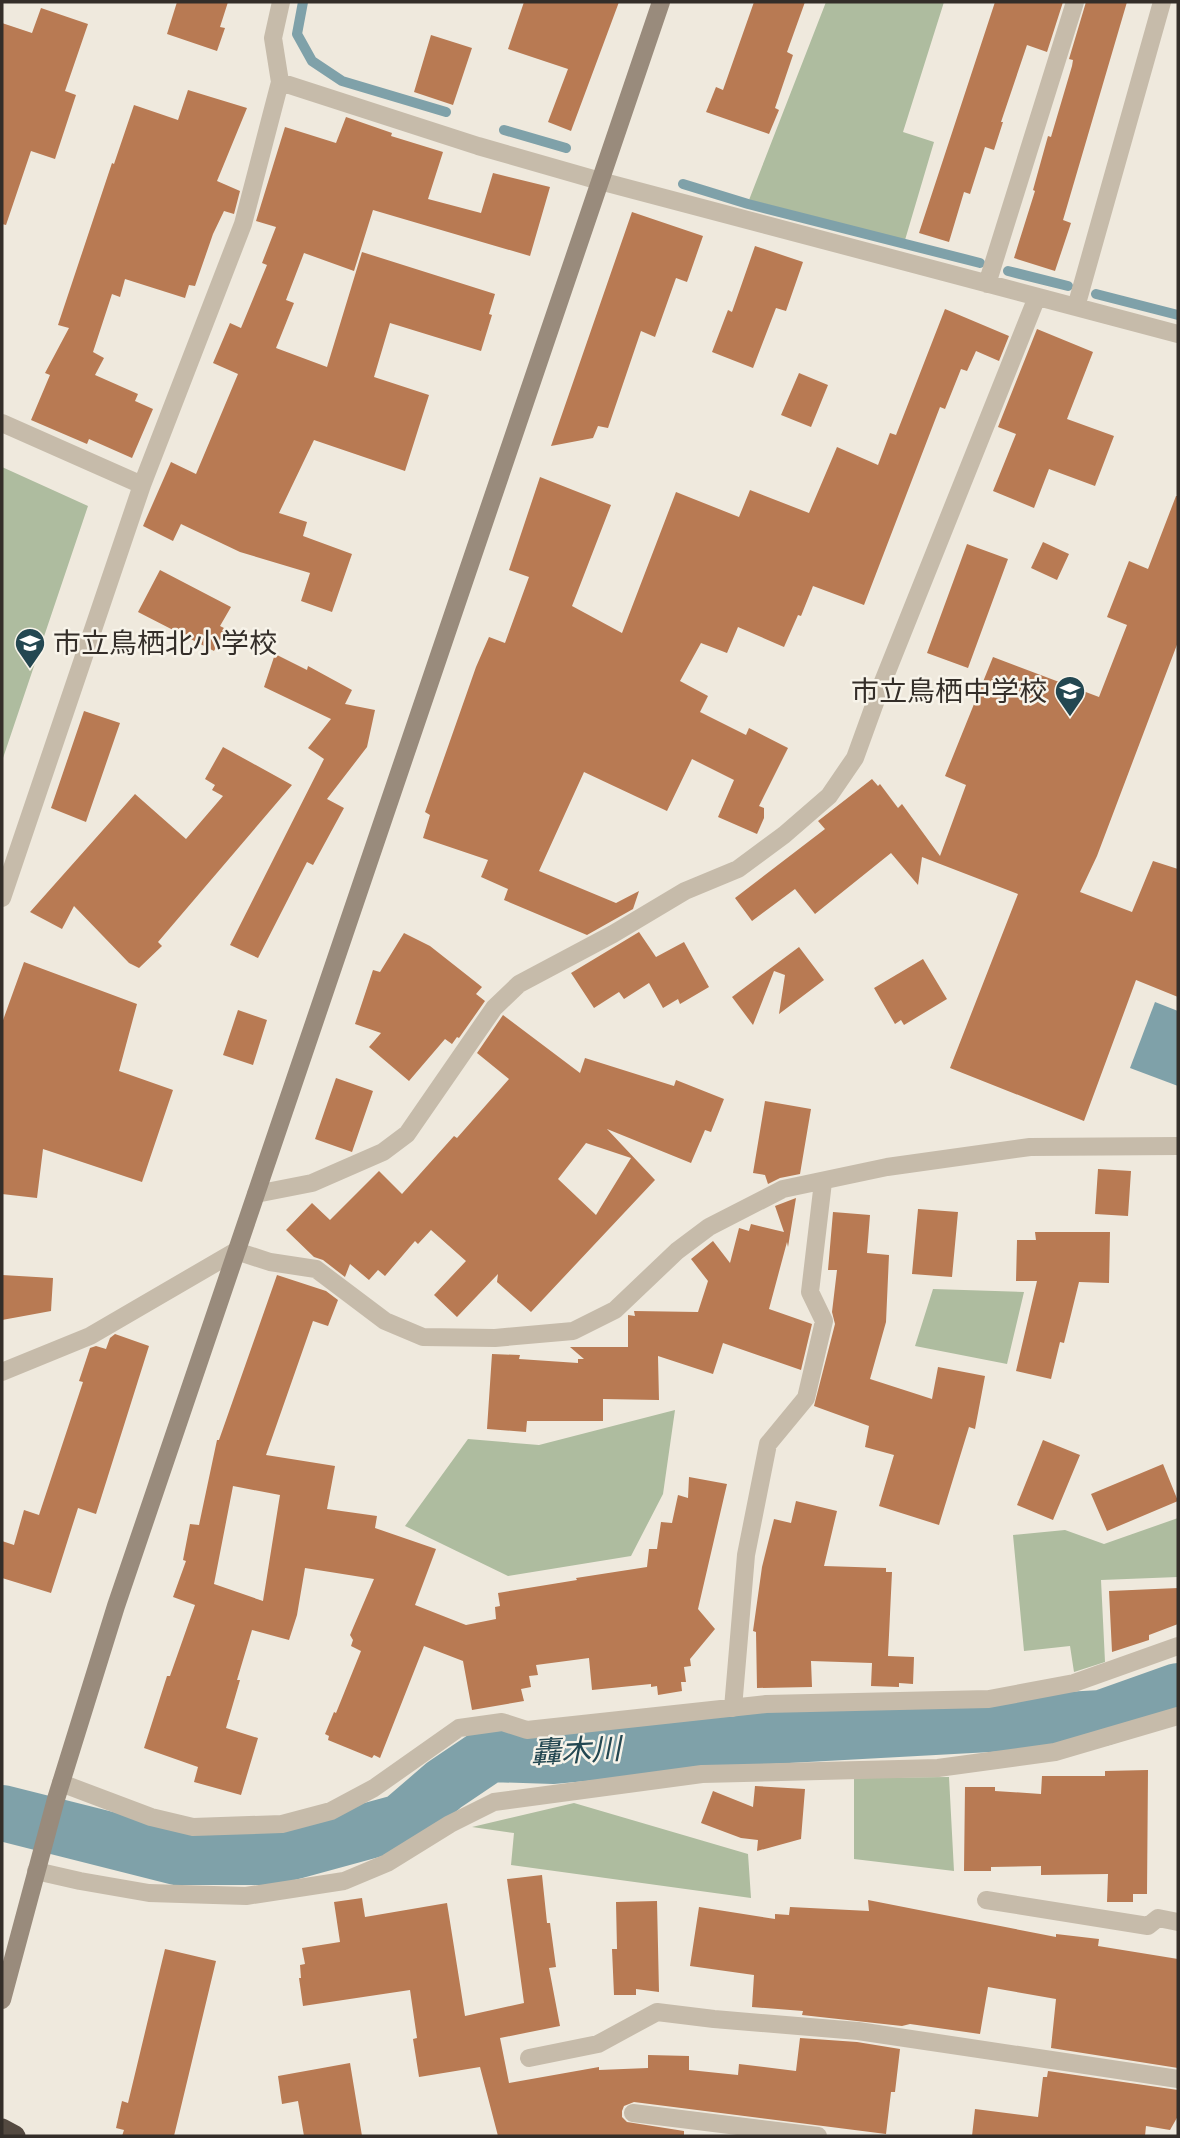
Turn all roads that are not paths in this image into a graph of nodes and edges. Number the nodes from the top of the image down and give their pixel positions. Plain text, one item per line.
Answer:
1 (281, 2) edge
2 (661, 2) edge
3 (1075, 2) edge
4 (1162, 2) edge
5 (280, 82) junction
6 (600, 181) junction
7 (987, 284) junction
8 (1037, 297) junction
9 (1076, 307) junction
10 (1178, 334) edge
11 (2, 423) edge
12 (142, 485) junction
13 (2, 898) edge
14 (1178, 1146) edge
15 (823, 1182) junction
16 (256, 1194) junction
17 (236, 1251) junction
18 (2, 1372) edge
19 (1178, 1646) edge
20 (733, 1708) junction
21 (1178, 1716) edge
22 (58, 1791) junction
23 (37, 1866) junction
24 (986, 1900) dead end
25 (1178, 1923) edge
26 (2, 2000) edge
27 (529, 2058) dead end
28 (1178, 2079) edge
29 (633, 2113) dead end
30 (2, 2129) edge
31 (15, 2136) edge
32 (818, 2136) edge

1 - 5 street
2 - 6 street
3 - 7 street
4 - 9 street
5 - 6 street
5 - 12 street
6 - 7 street
6 - 16 street
7 - 8 street
8 - 9 street
8 - 16 street
9 - 10 street
11 - 12 street
12 - 13 street
14 - 15 street
15 - 17 street
15 - 20 street
16 - 17 street
17 - 18 street
17 - 22 street
19 - 20 street
20 - 22 street
21 - 23 street
22 - 23 street
23 - 26 street
24 - 25 street
27 - 28 street
29 - 32 street
30 - 31 highway

